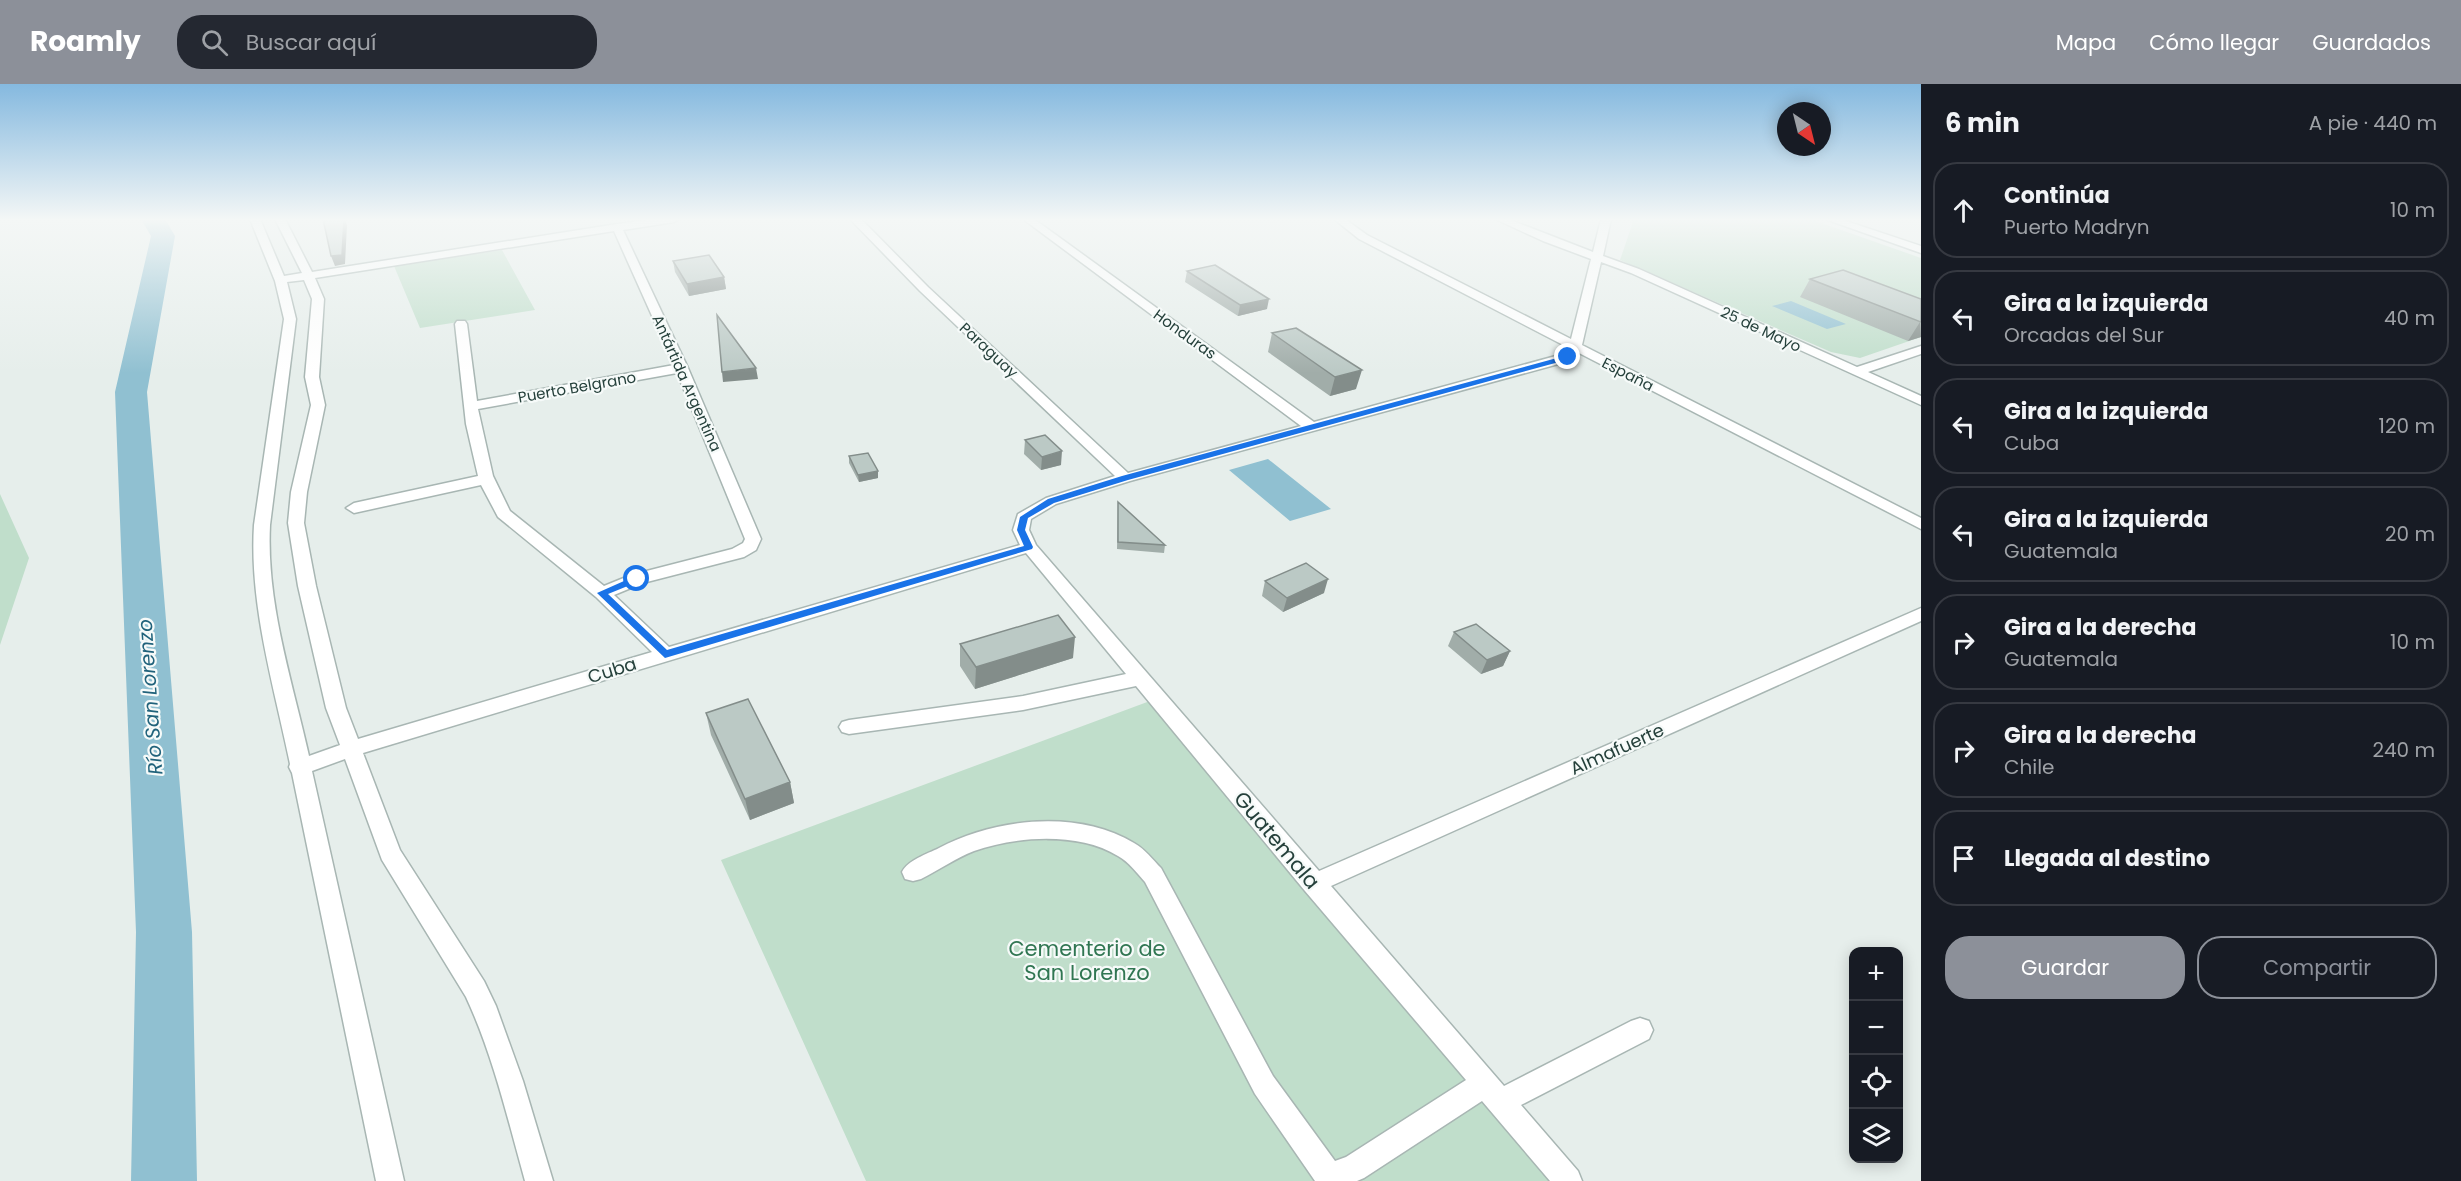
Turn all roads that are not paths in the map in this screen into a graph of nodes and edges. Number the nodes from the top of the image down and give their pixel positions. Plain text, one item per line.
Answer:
1 (276, 270) edge
2 (306, 270) edge
3 (333, 270) edge
4 (638, 270) edge
5 (905, 270) edge
6 (1098, 270) edge
7 (1423, 270) edge
8 (1591, 270) edge
9 (1633, 270) edge
10 (308, 274) junction
11 (280, 280) junction
12 (462, 324) dead end
13 (1921, 350) edge
14 (1571, 352) junction
15 (682, 368) junction
16 (1856, 372) junction
17 (1921, 402) edge
18 (471, 406) junction
19 (1312, 427) junction
20 (1125, 478) junction
21 (486, 479) junction
22 (354, 508) dead end
23 (1921, 524) edge
24 (1029, 547) junction
25 (602, 593) junction
26 (1921, 614) edge
27 (665, 654) junction
28 (1140, 678) junction
29 (849, 727) dead end
30 (352, 748) junction
31 (299, 766) junction
32 (913, 872) dead end
33 (1313, 884) junction
34 (1640, 1030) dead end
35 (1492, 1093) junction
36 (1330, 1179) edge
37 (390, 1181) edge
38 (539, 1181) edge
39 (1568, 1181) edge

1 - 11 street
2 - 10 street
3 - 10 street
4 - 15 street, Antártida Argentina
5 - 20 street, Paraguay
6 - 19 street, Honduras
7 - 14 street, España
8 - 14 street
9 - 16 street, 25 de Mayo
10 - 11 street
10 - 30 street
11 - 31 street
12 - 18 street
13 - 16 street
14 - 19 street, Guatemala
14 - 23 street, España
15 - 18 street, Puerto Belgrano
15 - 25 street, Antártida Argentina
16 - 17 street, 25 de Mayo
18 - 21 street
19 - 20 street, Guatemala
20 - 24 street, Guatemala
21 - 22 street
21 - 25 street
24 - 27 street, Cuba
24 - 28 street, Guatemala
25 - 27 street
26 - 33 street, Almafuerte
27 - 30 street, Cuba
28 - 29 street
28 - 33 street, Guatemala
30 - 31 street, Cuba
30 - 38 street
31 - 37 street
32 - 36 street
33 - 35 street, Guatemala
34 - 35 street
35 - 36 street
35 - 39 street, Guatemala

